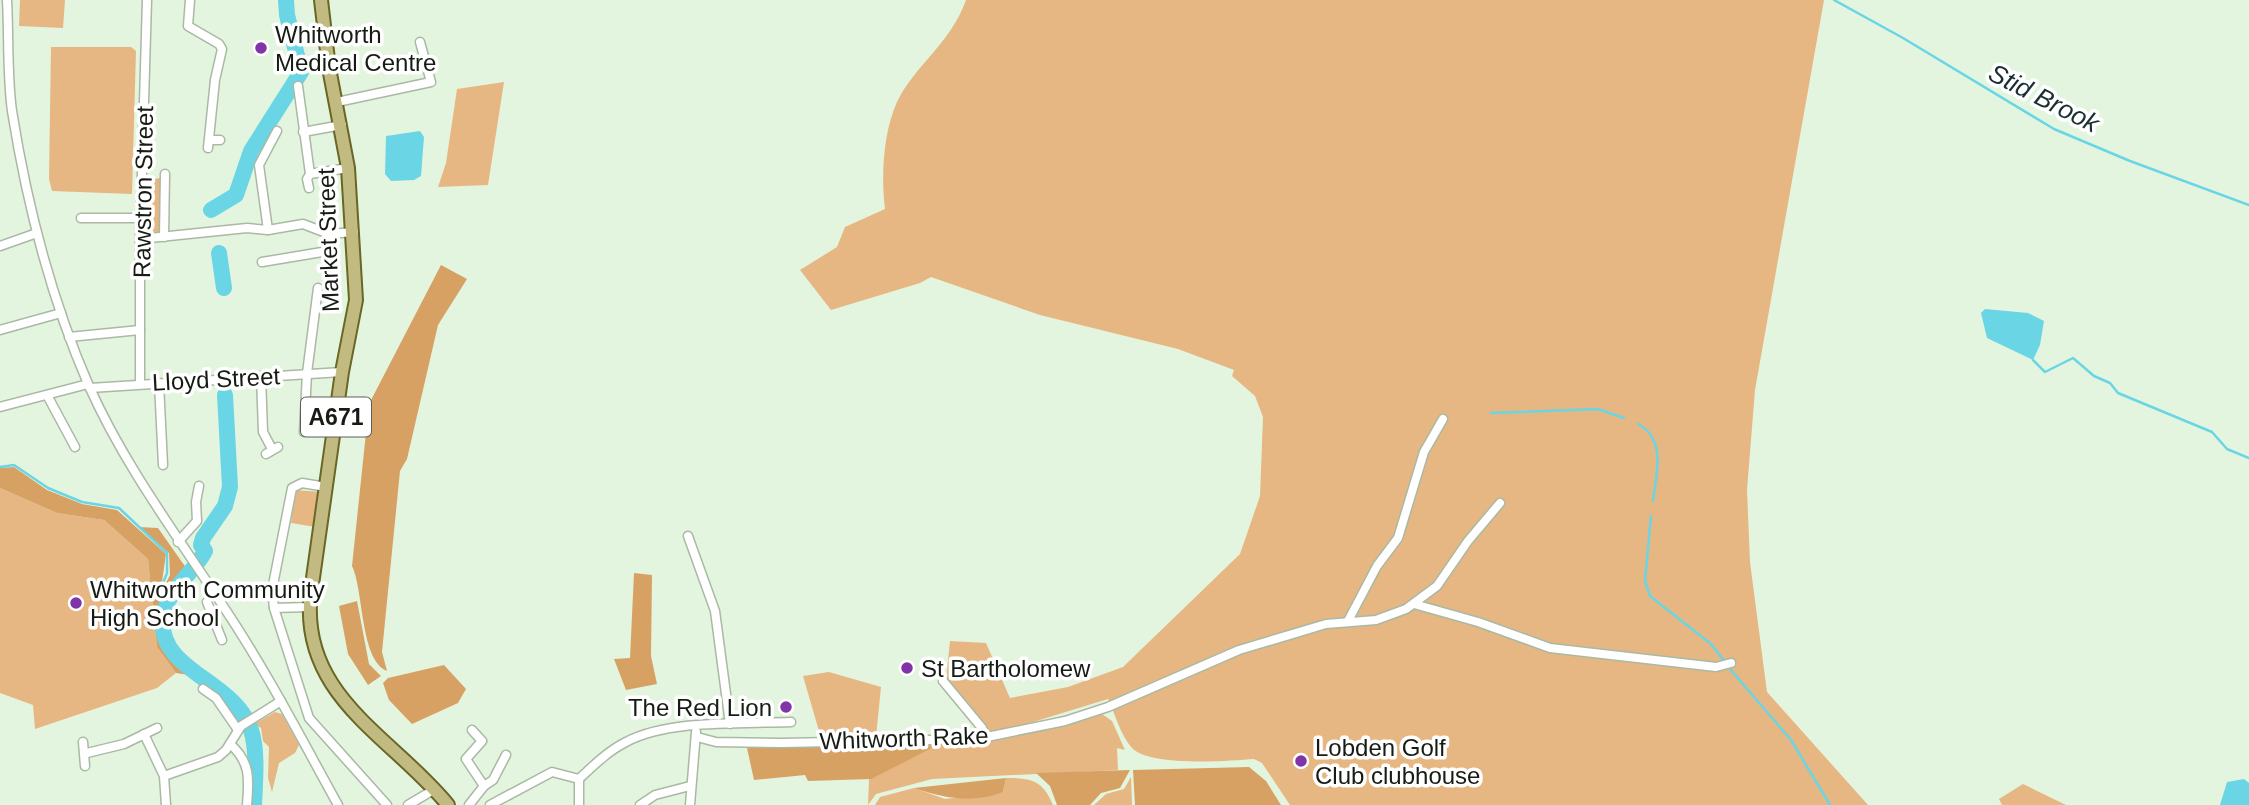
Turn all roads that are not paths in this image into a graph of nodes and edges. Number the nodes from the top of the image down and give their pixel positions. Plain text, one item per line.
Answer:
1 (7, 0) edge
2 (147, 0) edge
3 (190, 0) edge
4 (321, 0) edge
5 (420, 42) dead end
6 (298, 86) dead end
7 (337, 102) junction
8 (342, 125) junction
9 (277, 131) dead end
10 (303, 132) junction
11 (220, 140) dead end
12 (348, 168) junction
13 (165, 174) dead end
14 (310, 174) junction
15 (309, 188) dead end
16 (81, 218) dead end
17 (142, 218) junction
18 (268, 230) junction
19 (354, 232) junction
20 (37, 233) junction
21 (334, 235) junction
22 (164, 237) junction
23 (140, 239) junction
24 (0, 246) edge
25 (262, 262) dead end
26 (318, 288) dead end
27 (61, 313) junction
28 (0, 330) edge
29 (140, 330) junction
30 (68, 337) junction
31 (307, 373) junction
32 (342, 373) junction
33 (261, 376) junction
34 (140, 383) junction
35 (159, 383) junction
36 (89, 386) junction
37 (47, 395) junction
38 (0, 407) edge
39 (1443, 419) dead end
40 (304, 432) dead end
41 (75, 447) dead end
42 (272, 450) dead end
43 (163, 465) dead end
44 (199, 486) dead end
45 (326, 487) junction
46 (1500, 503) dead end
47 (688, 536) dead end
48 (178, 542) junction
49 (207, 602) dead end
50 (1413, 604) junction
51 (309, 607) junction
52 (274, 608) junction
53 (230, 615) junction
54 (1348, 621) junction
55 (215, 622) junction
56 (222, 640) dead end
57 (1731, 663) dead end
58 (943, 681) dead end
59 (203, 689) dead end
60 (281, 701) junction
61 (791, 722) dead end
62 (730, 724) junction
63 (694, 725) junction
64 (156, 728) dead end
65 (239, 728) junction
66 (472, 730) dead end
67 (144, 734) junction
68 (697, 737) junction
69 (986, 738) junction
70 (83, 742) dead end
71 (230, 744) junction
72 (87, 753) junction
73 (506, 755) dead end
74 (85, 766) dead end
75 (164, 776) junction
76 (579, 779) junction
77 (484, 786) junction
78 (690, 786) junction
79 (435, 789) junction
80 (166, 805) edge
81 (247, 805) edge
82 (338, 805) edge
83 (387, 805) edge
84 (408, 805) edge
85 (447, 805) edge
86 (470, 805) edge
87 (490, 805) edge
88 (579, 805) edge
89 (640, 805) edge
90 (690, 805) edge

1 - 20 street
2 - 17 street, Rawstron Street
3 - 11 street
4 - 7 main road, Market Street / A671
5 - 7 street
6 - 10 street
7 - 8 main road, Market Street / A671
8 - 10 street
8 - 12 main road, Market Street / A671
9 - 18 street
10 - 14 street
12 - 14 street
12 - 19 main road, Market Street / A671
13 - 22 street
14 - 15 street
16 - 17 street
17 - 23 street, Rawstron Street
18 - 21 street
18 - 22 street
19 - 21 street
19 - 32 main road, Market Street / A671
20 - 24 street
20 - 27 street
21 - 25 street
22 - 23 street
23 - 29 street, Rawstron Street
26 - 31 street
27 - 28 street
27 - 30 street
29 - 30 street
29 - 34 street, Rawstron Street
30 - 36 street
31 - 32 street, Lloyd Street
31 - 33 street, Lloyd Street
31 - 40 street
32 - 45 main road, Market Street / A671
33 - 35 street, Lloyd Street
33 - 42 street
34 - 35 street, Lloyd Street
34 - 36 street, Lloyd Street
35 - 43 street
36 - 37 street, Lloyd Street
36 - 48 street
37 - 38 street, Lloyd Street
37 - 41 street
39 - 54 street
44 - 48 street
45 - 51 main road, Market Street / A671
45 - 52 street
46 - 50 street, Whitworth Rake
47 - 62 street
48 - 53 street
49 - 55 street
50 - 54 street, Whitworth Rake
50 - 57 street
51 - 52 street
51 - 79 main road, Market Street / A671
52 - 83 street
53 - 55 street
53 - 60 street
54 - 69 street, Whitworth Rake
55 - 56 street
58 - 69 street
59 - 65 street
60 - 65 street
60 - 82 street
61 - 62 street
62 - 63 street
63 - 68 street
63 - 76 street
64 - 67 street
65 - 71 street
66 - 77 street
67 - 72 street
67 - 75 street
68 - 69 street, Whitworth Rake
68 - 78 street
70 - 72 street
71 - 75 street
71 - 81 street
72 - 74 street
73 - 77 street
75 - 80 street
76 - 87 street
76 - 88 street
77 - 86 street
78 - 89 street
78 - 90 street
79 - 84 street
79 - 85 main road, Market Street / A671

